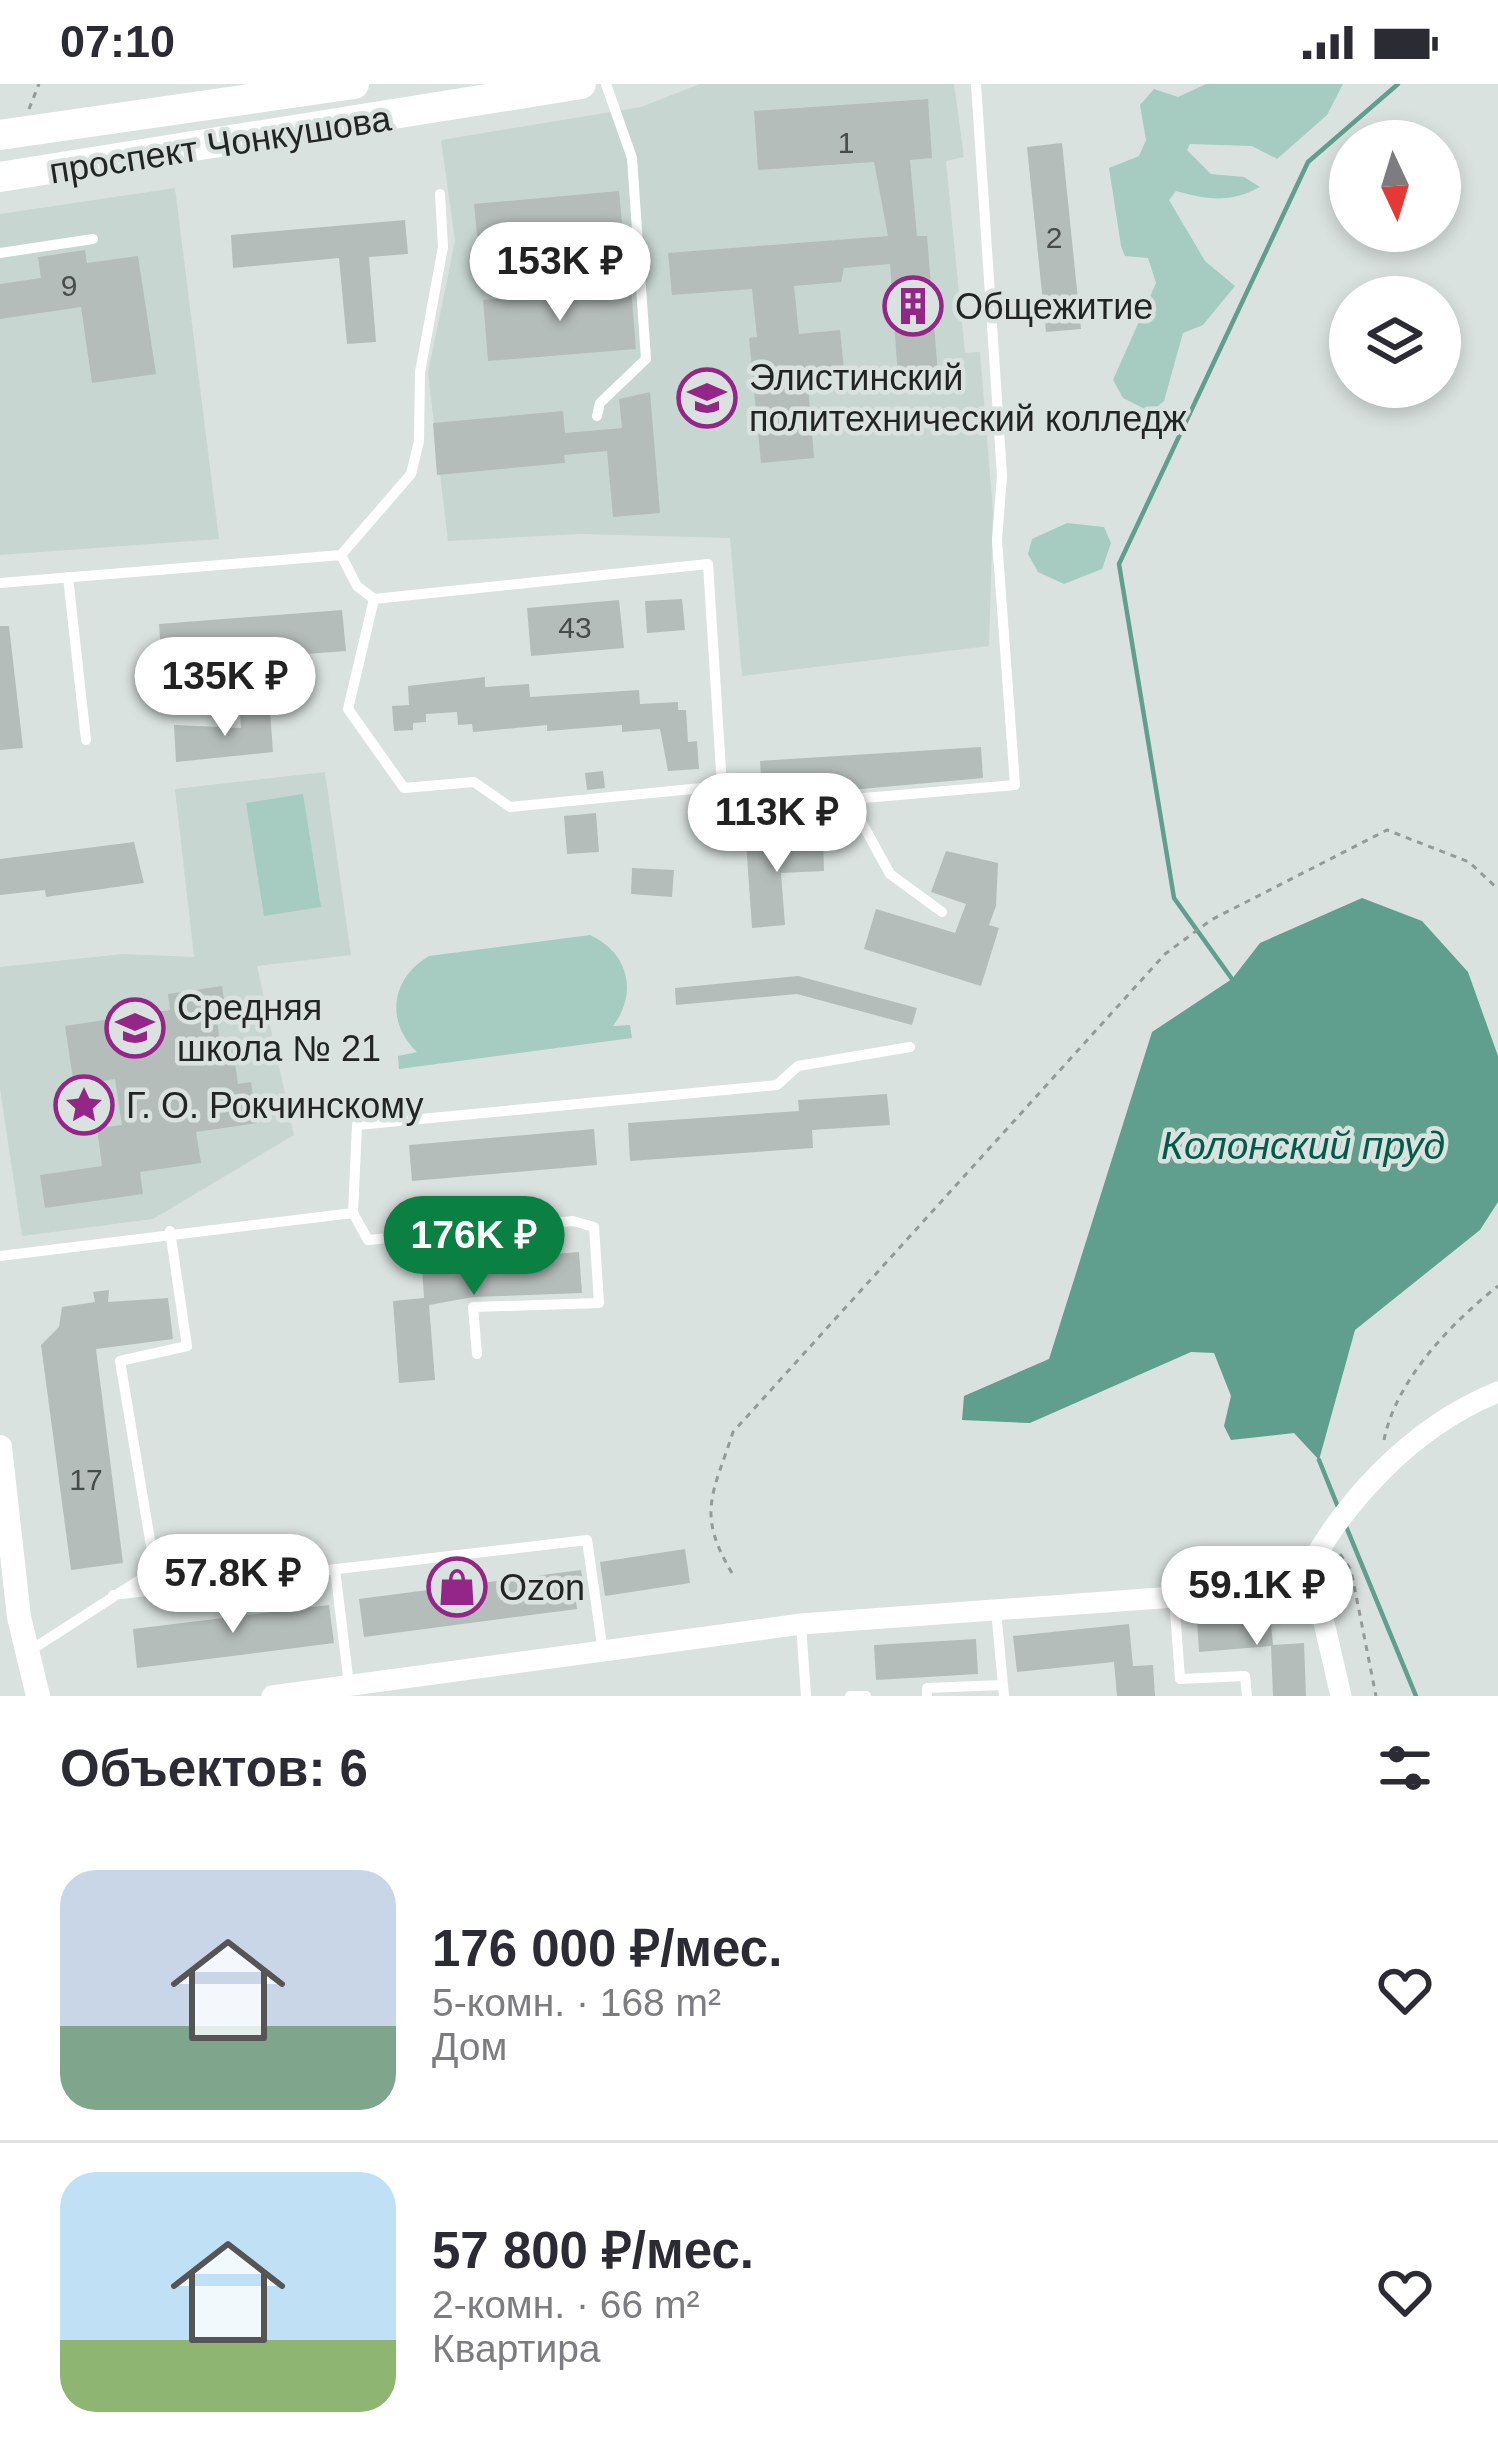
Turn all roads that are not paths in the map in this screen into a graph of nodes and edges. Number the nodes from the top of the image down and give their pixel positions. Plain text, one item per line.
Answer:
1 (354, 84) edge
2 (581, 84) edge
3 (606, 84) edge
4 (976, 84) edge
5 (244, 92) edge
6 (75, 124) junction
7 (0, 135) edge
8 (82, 165) junction
9 (0, 177) edge
10 (440, 194) dead end
11 (93, 239) dead end
12 (0, 253) edge
13 (597, 416) dead end
14 (341, 555) junction
15 (68, 577) junction
16 (0, 583) edge
17 (374, 599) junction
18 (86, 740) dead end
19 (851, 803) junction
20 (758, 807) dead end
21 (942, 912) dead end
22 (910, 1047) dead end
23 (353, 1213) junction
24 (170, 1231) junction
25 (0, 1256) edge
26 (477, 1354) dead end
27 (1498, 1392) edge
28 (2, 1458) edge
29 (335, 1569) junction
30 (1298, 1588) junction
31 (113, 1594) junction
32 (1174, 1597) junction
33 (996, 1606) junction
34 (19, 1617) junction
35 (801, 1624) junction
36 (0, 1637) edge
37 (603, 1652) junction
38 (25, 1654) junction
39 (349, 1687) junction
40 (1004, 1690) edge
41 (38, 1696) edge
42 (272, 1696) edge
43 (806, 1696) edge
44 (850, 1696) edge
45 (866, 1696) edge
46 (927, 1696) edge
47 (1247, 1696) edge
48 (1341, 1696) edge

1 - 5 main road, проспект Чонкушова
2 - 8 main road, проспект Чонкушова
3 - 13 lane
4 - 19 lane
5 - 6 main road, проспект Чонкушова
6 - 7 main road, проспект Чонкушова
6 - 8 main road
8 - 9 main road, проспект Чонкушова
10 - 14 lane
11 - 12 lane
14 - 15 lane
14 - 17 lane
15 - 16 lane
15 - 18 lane
17 - 17 lane
19 - 20 lane
19 - 21 lane
22 - 23 lane
23 - 24 lane
23 - 26 lane
24 - 25 lane
24 - 31 lane
27 - 30 street
28 - 34 street
29 - 31 lane
29 - 37 lane
29 - 39 lane
30 - 32 street
30 - 48 street
31 - 38 lane
32 - 33 street
32 - 47 lane
33 - 35 street
33 - 40 lane
34 - 36 street
34 - 38 street
35 - 37 street
35 - 43 lane
37 - 39 street
38 - 41 street
39 - 42 street
40 - 46 lane
44 - 45 lane

